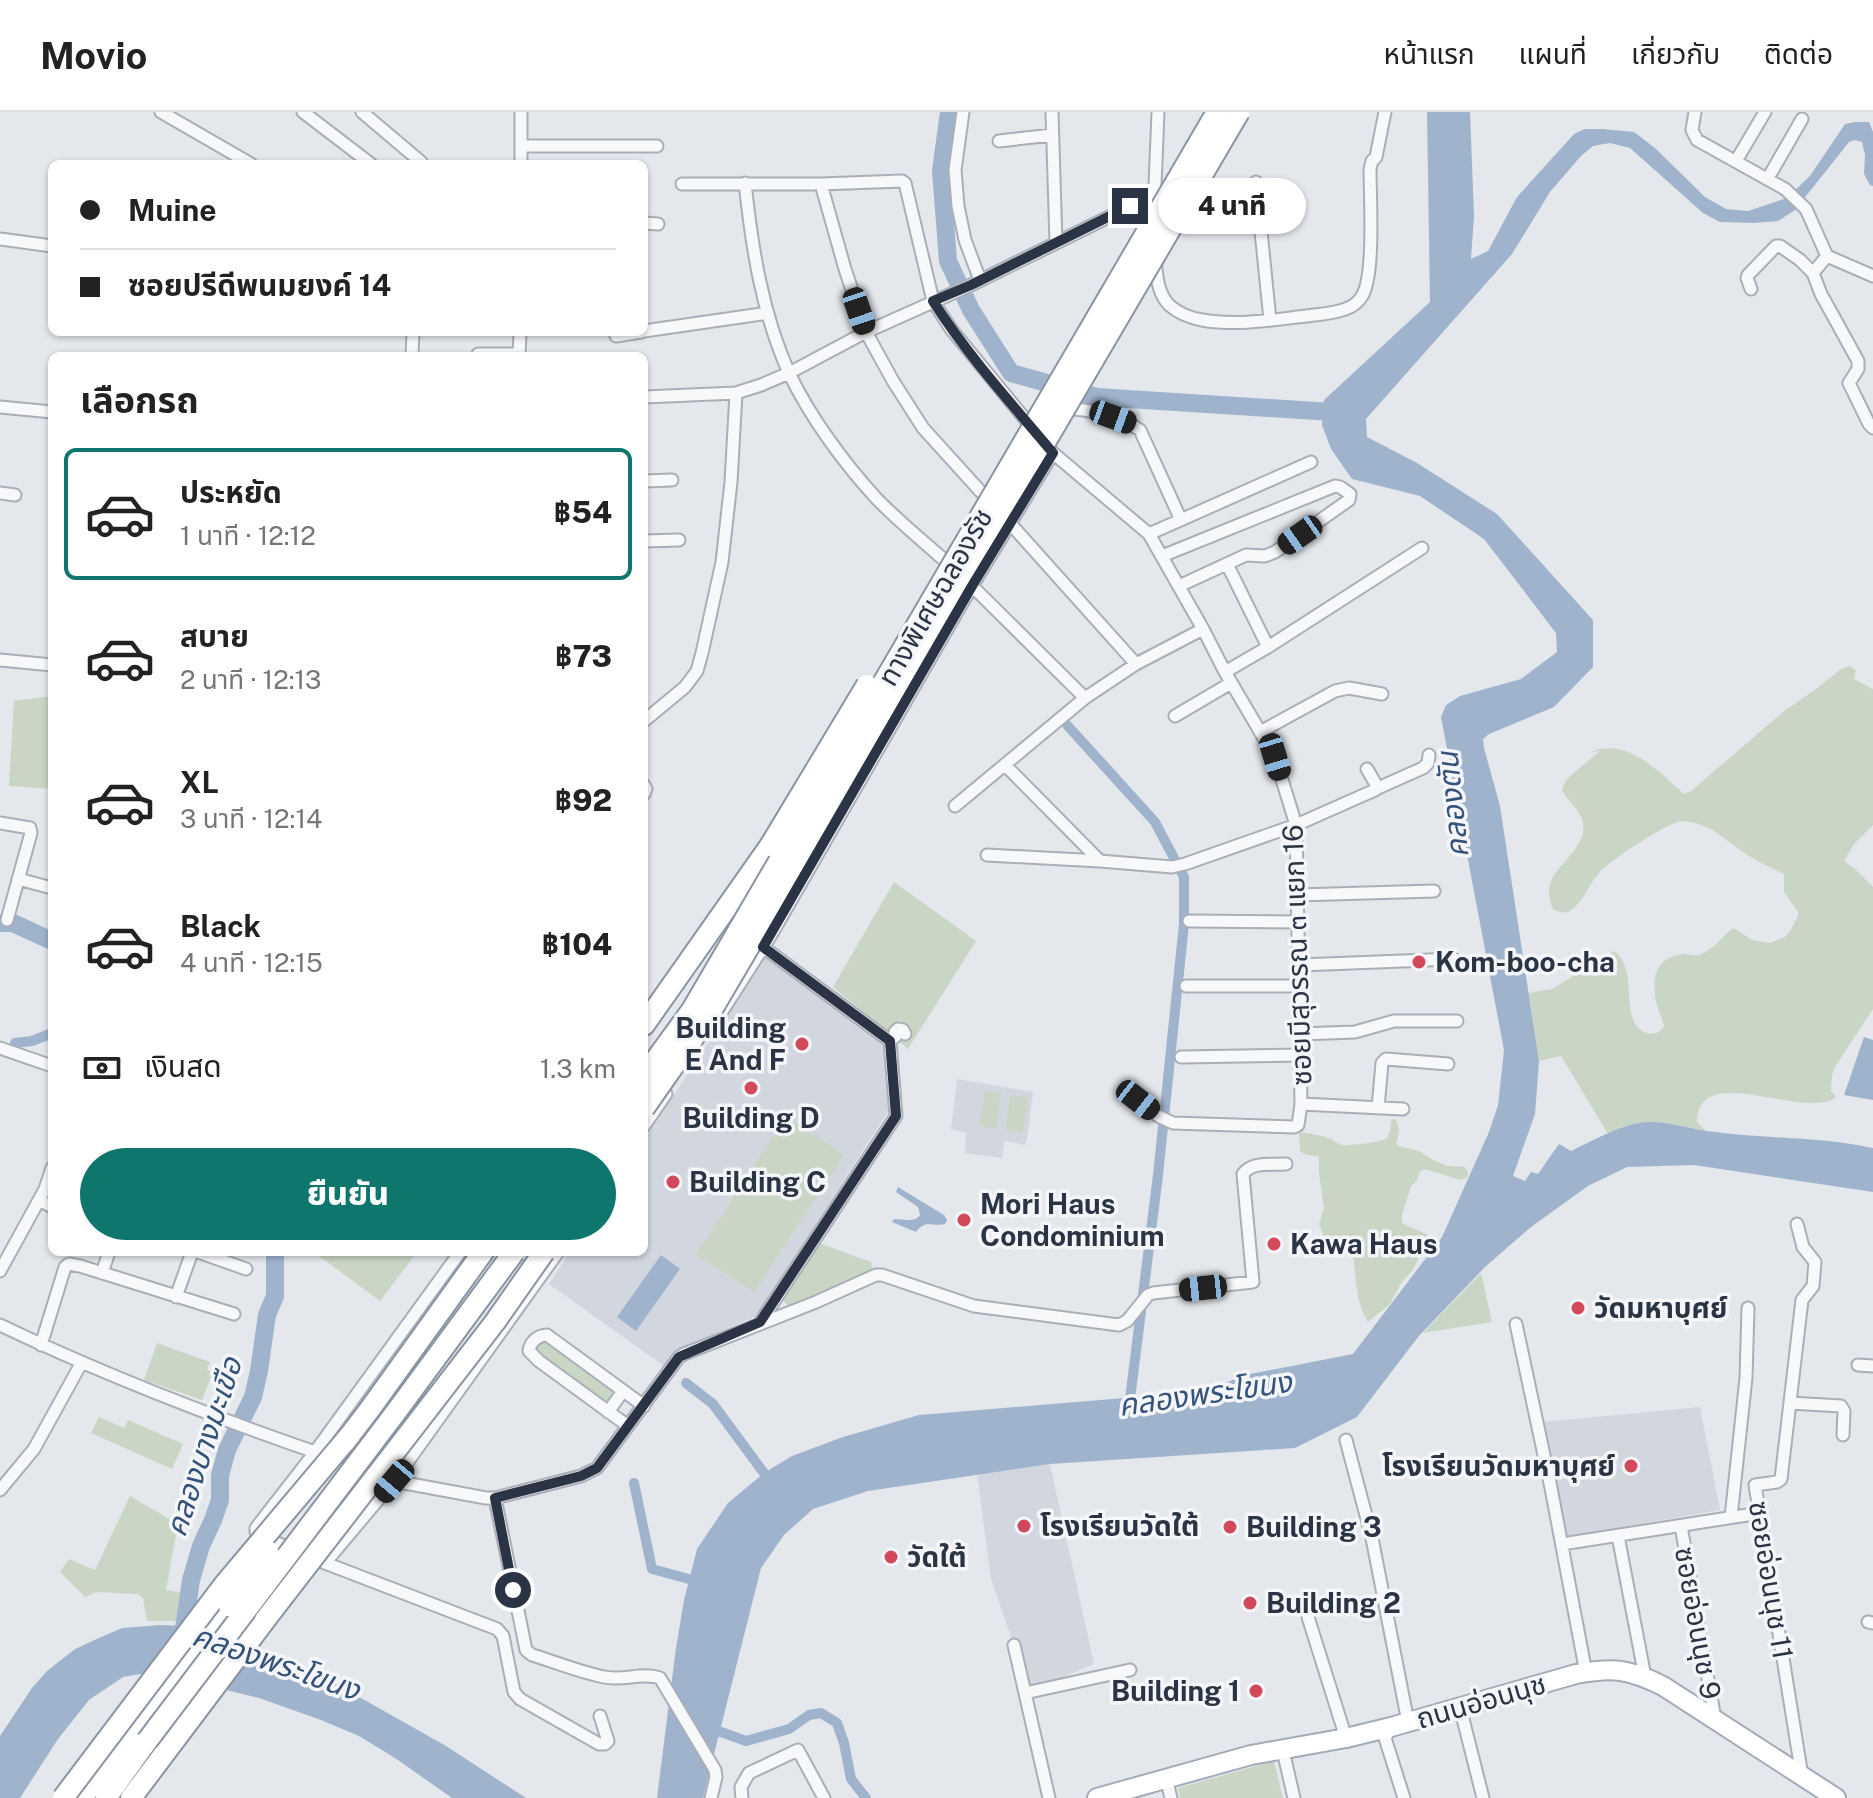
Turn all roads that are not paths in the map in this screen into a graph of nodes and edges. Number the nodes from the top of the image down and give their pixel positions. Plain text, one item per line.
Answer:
1 (161, 112) edge
2 (303, 112) edge
3 (362, 112) edge
4 (521, 112) edge
5 (963, 112) edge
6 (1052, 112) edge
7 (1158, 112) edge
8 (1217, 112) edge
9 (1239, 112) edge
10 (1385, 112) edge
11 (1695, 112) edge
12 (1765, 112) edge
13 (1802, 119) dead end
14 (1052, 135) junction
15 (999, 141) dead end
16 (521, 146) junction
17 (657, 146) dead end
18 (244, 160) edge
19 (366, 160) edge
20 (419, 160) edge
21 (521, 160) edge
22 (1736, 161) junction
23 (1768, 178) junction
24 (1256, 182) dead end
25 (745, 183) junction
26 (682, 184) dead end
27 (821, 184) junction
28 (1155, 194) junction
29 (648, 223) edge
30 (658, 224) dead end
31 (0, 239) edge
32 (1056, 243) junction
33 (48, 245) edge
34 (1827, 256) junction
35 (1813, 273) junction
36 (1873, 276) edge
37 (976, 282) junction
38 (1751, 289) dead end
39 (933, 301) junction
40 (768, 313) junction
41 (1270, 320) junction
42 (648, 331) edge
43 (866, 332) junction
44 (789, 373) junction
45 (736, 393) junction
46 (648, 397) edge
47 (0, 407) edge
48 (1074, 409) dead end
49 (48, 412) edge
50 (1873, 428) edge
51 (1053, 453) junction
52 (1311, 462) dead end
53 (672, 480) dead end
54 (648, 481) edge
55 (0, 493) edge
56 (15, 495) dead end
57 (992, 499) junction
58 (1181, 520) junction
59 (1010, 525) junction
60 (1149, 534) junction
61 (679, 540) dead end
62 (648, 541) edge
63 (1422, 548) dead end
64 (1162, 556) junction
65 (1227, 564) junction
66 (972, 586) junction
67 (1179, 586) junction
68 (1203, 629) junction
69 (1268, 647) junction
70 (0, 660) edge
71 (1136, 664) junction
72 (48, 665) edge
73 (1228, 678) junction
74 (1382, 694) dead end
75 (1085, 698) junction
76 (1175, 716) dead end
77 (648, 718) edge
78 (1260, 732) junction
79 (1429, 755) dead end
80 (1005, 765) junction
81 (1367, 769) dead end
82 (1378, 788) junction
83 (955, 806) dead end
84 (0, 823) edge
85 (1296, 825) junction
86 (987, 855) dead end
87 (1100, 861) junction
88 (18, 879) junction
89 (48, 887) edge
90 (1434, 891) dead end
91 (1298, 895) junction
92 (7, 920) dead end
93 (1189, 921) dead end
94 (1299, 922) junction
95 (763, 947) junction
96 (1454, 959) dead end
97 (1300, 965) junction
98 (1186, 986) dead end
99 (1300, 986) junction
100 (648, 1019) edge
101 (1457, 1021) dead end
102 (1300, 1034) junction
103 (0, 1048) edge
104 (1301, 1055) junction
105 (1181, 1057) dead end
106 (1448, 1064) dead end
107 (48, 1065) edge
108 (648, 1070) edge
109 (1127, 1092) dead end
110 (648, 1102) edge
111 (1301, 1104) junction
112 (1378, 1108) junction
113 (1403, 1109) dead end
114 (648, 1120) edge
115 (1286, 1164) dead end
116 (48, 1180) edge
117 (39, 1200) junction
118 (48, 1205) edge
119 (1797, 1224) dead end
120 (108, 1256) edge
121 (191, 1256) edge
122 (209, 1256) edge
123 (457, 1256) edge
124 (480, 1256) edge
125 (511, 1256) edge
126 (541, 1256) edge
127 (555, 1256) edge
128 (246, 1269) dead end
129 (0, 1271) edge
130 (102, 1273) junction
131 (176, 1297) junction
132 (1748, 1308) dead end
133 (234, 1314) dead end
134 (760, 1322) junction
135 (1516, 1324) dead end
136 (0, 1325) edge
137 (41, 1345) junction
138 (82, 1362) junction
139 (1858, 1365) dead end
140 (1873, 1366) edge
141 (623, 1391) junction
142 (1790, 1403) junction
143 (644, 1406) junction
144 (608, 1412) junction
145 (628, 1426) junction
146 (351, 1434) junction
147 (1843, 1435) dead end
148 (1346, 1440) dead end
149 (315, 1452) junction
150 (394, 1481) junction
151 (0, 1490) edge
152 (495, 1498) junction
153 (1760, 1513) junction
154 (1731, 1517) junction
155 (1681, 1526) junction
156 (1618, 1536) junction
157 (1562, 1544) junction
158 (325, 1563) junction
159 (1308, 1617) dead end
160 (1014, 1645) dead end
161 (1130, 1670) dead end
162 (1586, 1673) junction
163 (1645, 1677) junction
164 (1025, 1693) junction
165 (1462, 1711) junction
166 (600, 1716) dead end
167 (1715, 1719) junction
168 (1395, 1729) junction
169 (1346, 1738) junction
170 (166, 1750) junction
171 (1284, 1755) junction
172 (1252, 1759) junction
173 (1802, 1776) junction
174 (1169, 1787) edge
175 (1110, 1797) edge
176 (63, 1798) edge
177 (82, 1798) edge
178 (106, 1798) edge
179 (131, 1798) edge
180 (142, 1798) edge
181 (711, 1798) edge
182 (742, 1798) edge
183 (824, 1798) edge
184 (1049, 1798) edge
185 (1294, 1798) edge
186 (1404, 1798) edge
187 (1483, 1798) edge
188 (1819, 1798) edge
189 (1836, 1798) edge

1 - 18 street
2 - 19 street
3 - 20 street
4 - 16 street
5 - 37 street
6 - 14 street
7 - 28 street
8 - 57 highway, ทางพิเศษฉลองรัช, bridge
9 - 110 highway, ทางพิเศษฉลองรัช, bridge
10 - 41 street
11 - 22 street
12 - 22 street
13 - 23 street
14 - 15 street
14 - 32 street
16 - 17 street
16 - 21 street
22 - 23 street
23 - 34 street
24 - 41 street
25 - 26 street
25 - 27 street
25 - 40 street
27 - 39 street
27 - 43 street
28 - 32 street
28 - 41 street
29 - 30 street
31 - 33 street
32 - 37 street
34 - 35 street
34 - 36 street
35 - 38 street
35 - 50 street
37 - 39 street
39 - 43 street
39 - 51 street, ซอยมีสุวรรณ ๓ แยก 16
40 - 42 street
40 - 44 street
43 - 44 street
43 - 59 street
44 - 45 street
44 - 66 street
45 - 46 street
45 - 77 street
47 - 49 street
48 - 58 street
51 - 59 street
51 - 60 street, ซอยมีสุวรรณ ๓ แยก 16
52 - 58 street
53 - 54 street
55 - 56 street
57 - 100 highway, bridge
57 - 108 highway, ทางพิเศษฉลองรัช, bridge
58 - 60 street
59 - 66 street
59 - 71 street
60 - 64 street, ซอยมีสุวรรณ ๓ แยก 16
61 - 62 street
63 - 69 street
64 - 65 street
64 - 67 street, ซอยมีสุวรรณ ๓ แยก 16
65 - 67 street
65 - 69 street
66 - 75 street
66 - 95 street
67 - 68 street, ซอยมีสุวรรณ ๓ แยก 16
68 - 71 street
68 - 73 street, ซอยมีสุวรรณ ๓ แยก 16
69 - 73 street
70 - 72 street
71 - 75 street
73 - 76 street
73 - 78 street, ซอยมีสุวรรณ ๓ แยก 16
74 - 78 street
75 - 80 street
78 - 85 street, ซอยมีสุวรรณ ๓ แยก 16
79 - 82 street
80 - 83 street
80 - 87 street
81 - 82 street
82 - 85 street
84 - 88 street
85 - 87 street
85 - 91 street, ซอยมีสุวรรณ ๓ แยก 16
86 - 87 street
88 - 89 street
88 - 92 street
90 - 91 street
91 - 94 street, ซอยมีสุวรรณ ๓ แยก 16
93 - 94 street
94 - 97 street, ซอยมีสุวรรณ ๓ แยก 16
95 - 114 street
95 - 134 street
96 - 97 street
97 - 99 street, ซอยมีสุวรรณ ๓ แยก 16
98 - 99 street
99 - 102 street, ซอยมีสุวรรณ ๓ แยก 16
101 - 102 street
102 - 104 street, ซอยมีสุวรรณ ๓ แยก 16
103 - 107 street
104 - 105 street
104 - 111 street, ซอยมีสุวรรณ ๓ แยก 16
106 - 112 street
109 - 111 street, ซอยมีสุวรรณ ๓ แยก 16
111 - 112 street
112 - 113 street
115 - 134 street
116 - 117 street
117 - 118 street
117 - 129 street
119 - 142 street, ซอยอ่อนนุช 11
120 - 130 street
121 - 131 street
122 - 128 street
123 - 149 street
124 - 146 highway, bridge
125 - 178 highway, bridge
126 - 170 highway, bridge
127 - 150 street
130 - 131 street
130 - 137 street
131 - 133 street
132 - 154 street
134 - 143 street
135 - 157 street
136 - 137 street
137 - 138 street
138 - 149 street
138 - 151 street
139 - 140 street
141 - 143 street
141 - 144 street
141 - 144 street
142 - 147 street
142 - 153 street, ซอยอ่อนนุช 11
143 - 145 street
144 - 145 street
145 - 152 street
146 - 176 highway, bridge
146 - 177 highway, bridge
148 - 168 street
149 - 158 street
150 - 152 street
150 - 158 street
152 - 181 street
153 - 154 street
153 - 173 street, ซอยอ่อนนุช 11
154 - 155 street
155 - 156 street
155 - 167 street, ซอยอ่อนนุช 9
156 - 157 street
156 - 163 street
157 - 162 street
158 - 166 street
159 - 169 street
160 - 164 street
161 - 164 street
162 - 163 main road, ถนนอ่อนนุช
162 - 165 main road, ถนนอ่อนนุช
163 - 167 main road, ถนนอ่อนนุช
164 - 184 street
165 - 168 main road, ถนนอ่อนนุช
165 - 168 main road, ถนนอ่อนนุช
165 - 187 street
165 - 188 main road, ถนนอ่อนนุช
167 - 173 main road, ถนนอ่อนนุช
168 - 169 main road, ถนนอ่อนนุช
168 - 171 main road, ถนนอ่อนนุช
168 - 186 street
169 - 172 main road, ถนนอ่อนนุช
170 - 179 highway
170 - 180 highway
171 - 172 main road, ถนนอ่อนนุช
171 - 185 street
172 - 174 main road, ถนนอ่อนนุช
173 - 189 main road, ถนนอ่อนนุช
174 - 175 main road, ถนนอ่อนนุช
182 - 183 street

